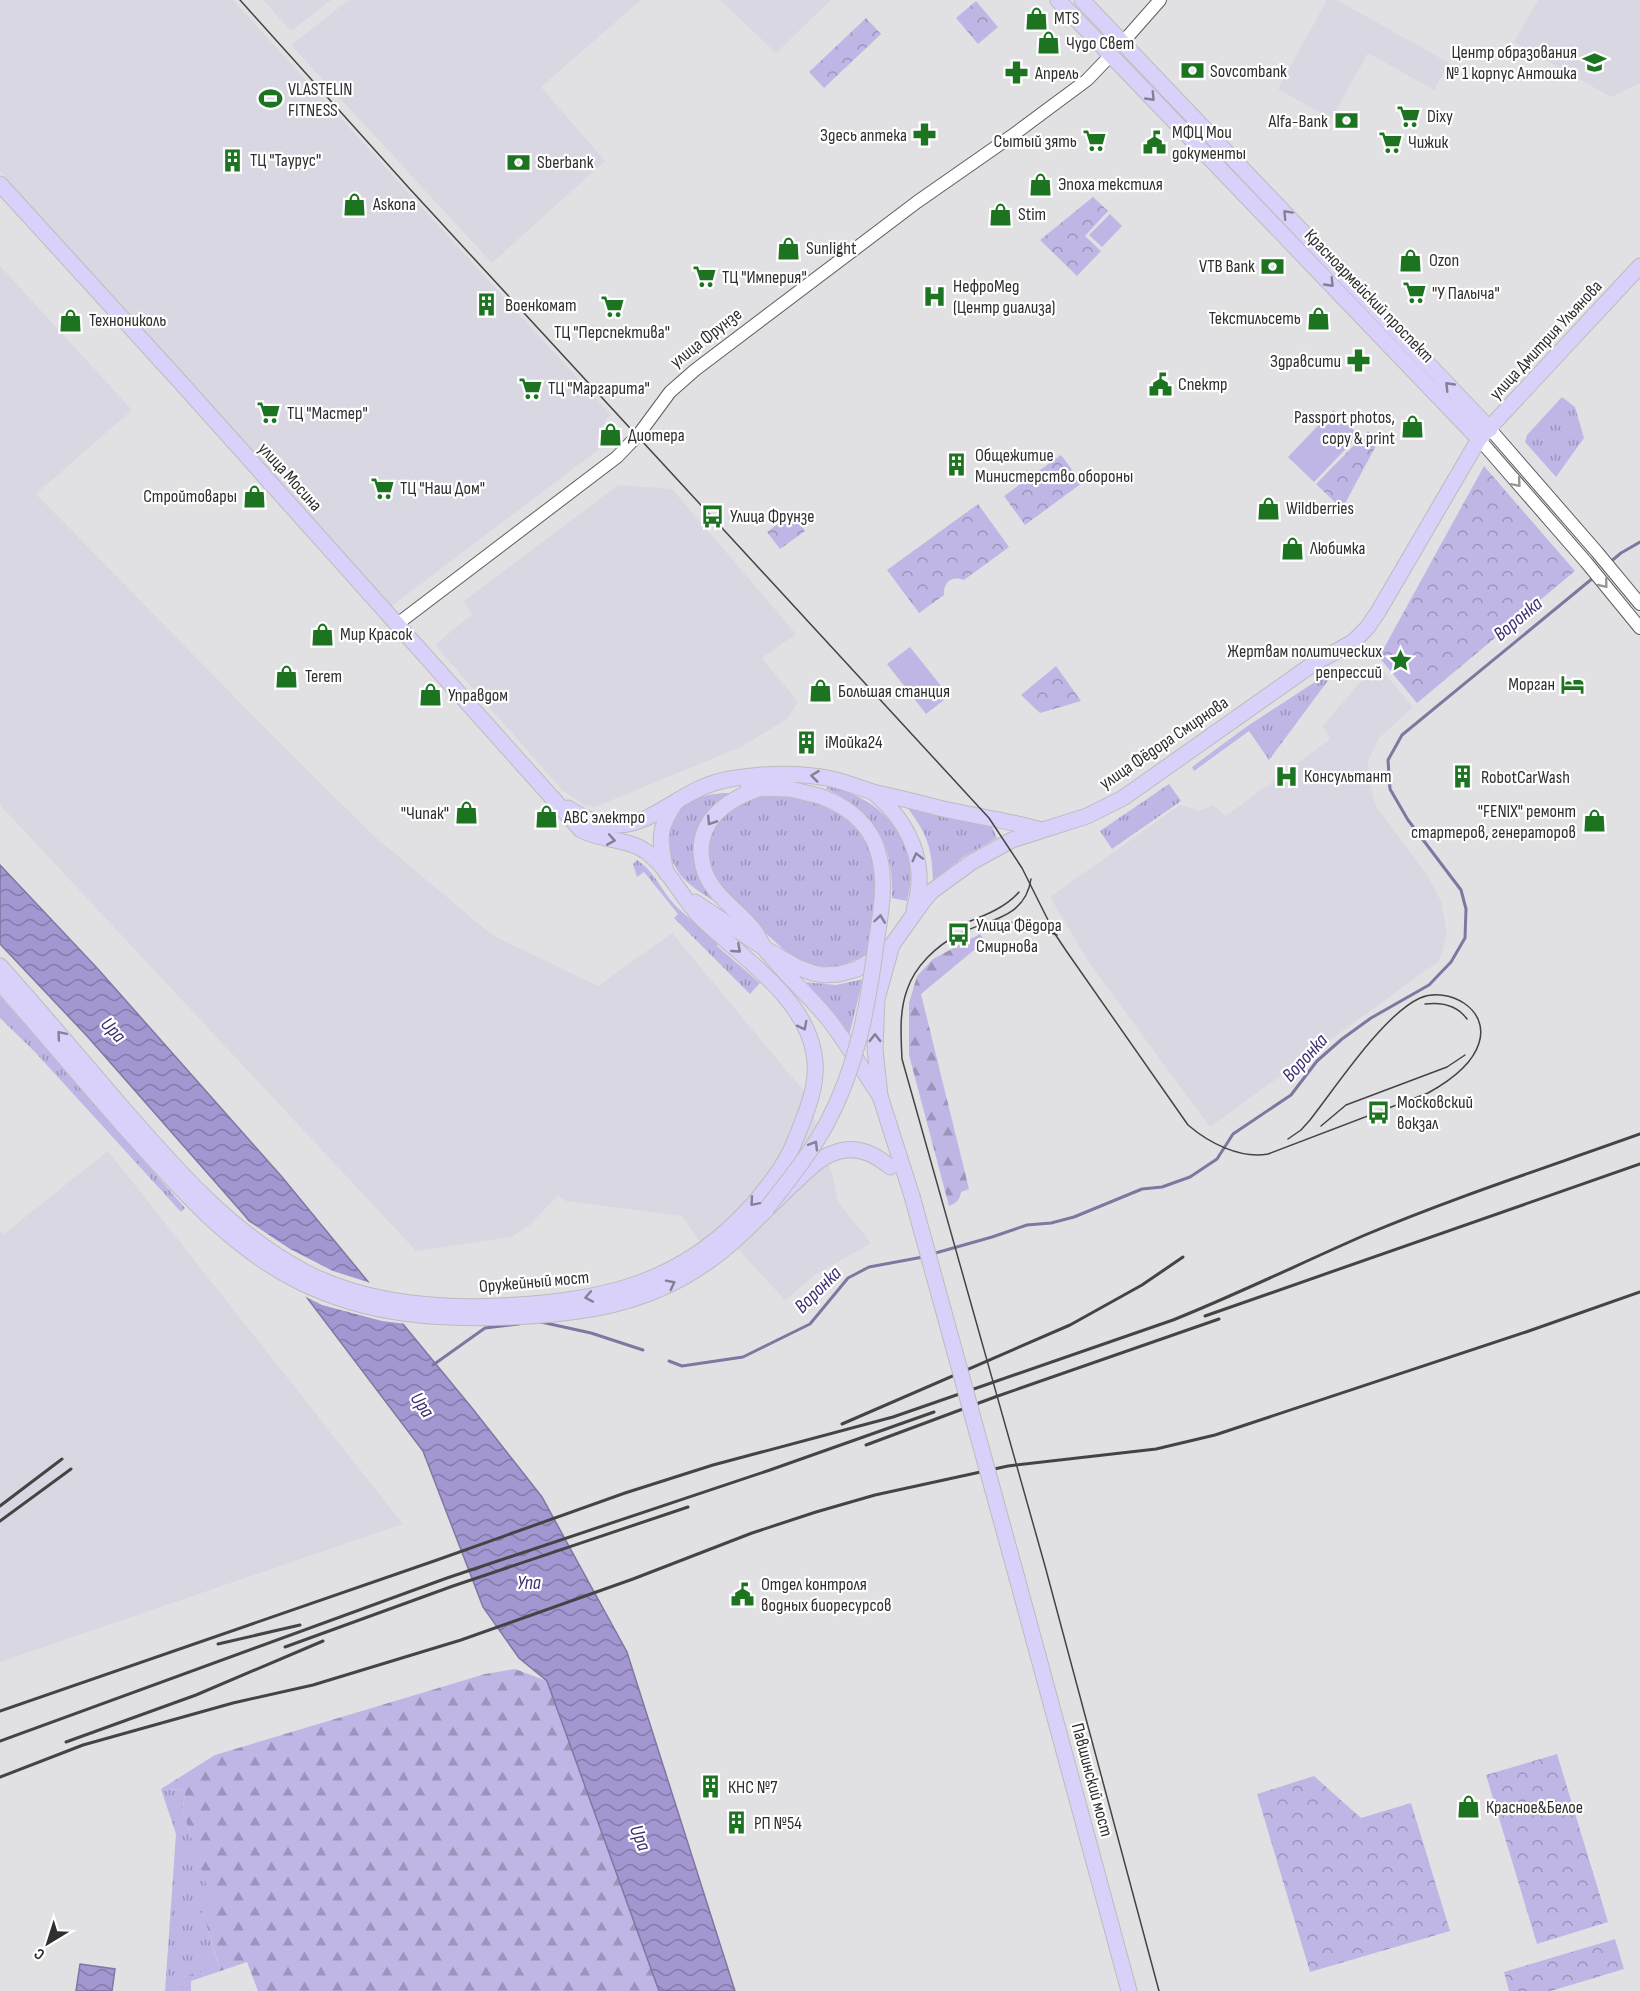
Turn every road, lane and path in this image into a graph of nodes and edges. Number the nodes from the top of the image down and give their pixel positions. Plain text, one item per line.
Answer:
1 (1058, 0) edge
2 (1082, 0) edge
3 (1160, 0) edge
4 (1123, 42) junction
5 (1111, 55) junction
6 (0, 184) edge
7 (1640, 266) edge
8 (1484, 434) junction
9 (1636, 600) edge
10 (1637, 622) edge
11 (396, 625) junction
12 (704, 786) junction
13 (758, 789) junction
14 (872, 791) junction
15 (551, 796) junction
16 (676, 802) junction
17 (994, 819) junction
18 (1041, 830) junction
19 (1009, 841) junction
20 (667, 875) junction
21 (681, 892) junction
22 (913, 914) junction
23 (892, 945) junction
24 (764, 948) junction
25 (0, 966) edge
26 (0, 983) edge
27 (880, 1096) junction
28 (890, 1167) joint
29 (178, 1179) junction
30 (912, 1196) junction
31 (767, 1208) junction
32 (1130, 1991) edge

1 - 5 main road, Красноармейский проспект
2 - 4 main road, Красноармейский проспект
3 - 4 street, улица Фрунзе
4 - 5 main road, улица Фрунзе
8 -> 4 main road, Красноармейский проспект
5 -> 8 main road, Красноармейский проспект
5 - 11 street, улица Фрунзе
6 - 11 main road, улица Мосина
7 - 8 main road, улица Дмитрия Ульянова
8 - 9 street, Красноармейский проспект
8 -> 10 street, Красноармейский проспект
8 - 18 main road, улица Фёдора Смирнова
11 - 15 main road, улица Мосина
12 - 13 main road
14 -> 12 main road
12 - 16 main road
13 -> 24 main road
31 -> 13 main road, bridge
14 - 17 main road
22 -> 14 main road
15 - 16 main road
15 -> 20 main road, Оружейный мост
16 - 20 main road
17 - 18 main road
17 - 19 main road
18 - 19 main road, улица Фёдора Смирнова
19 - 22 main road, улица Фёдора Смирнова
20 - 21 main road, Оружейный мост
21 - 24 main road
21 -> 29 main road, Оружейный мост
22 - 23 main road, улица Фёдора Смирнова
23 - 24 main road
27 -> 23 main road
24 - 27 main road
29 -> 25 main road
26 - 29 main road
27 - 30 main road, Павшинский мост
28 - 30 street
28 - 31 main road, bridge
29 -> 31 main road, Оружейный мост
30 - 32 main road, Павшинский мост, bridge

